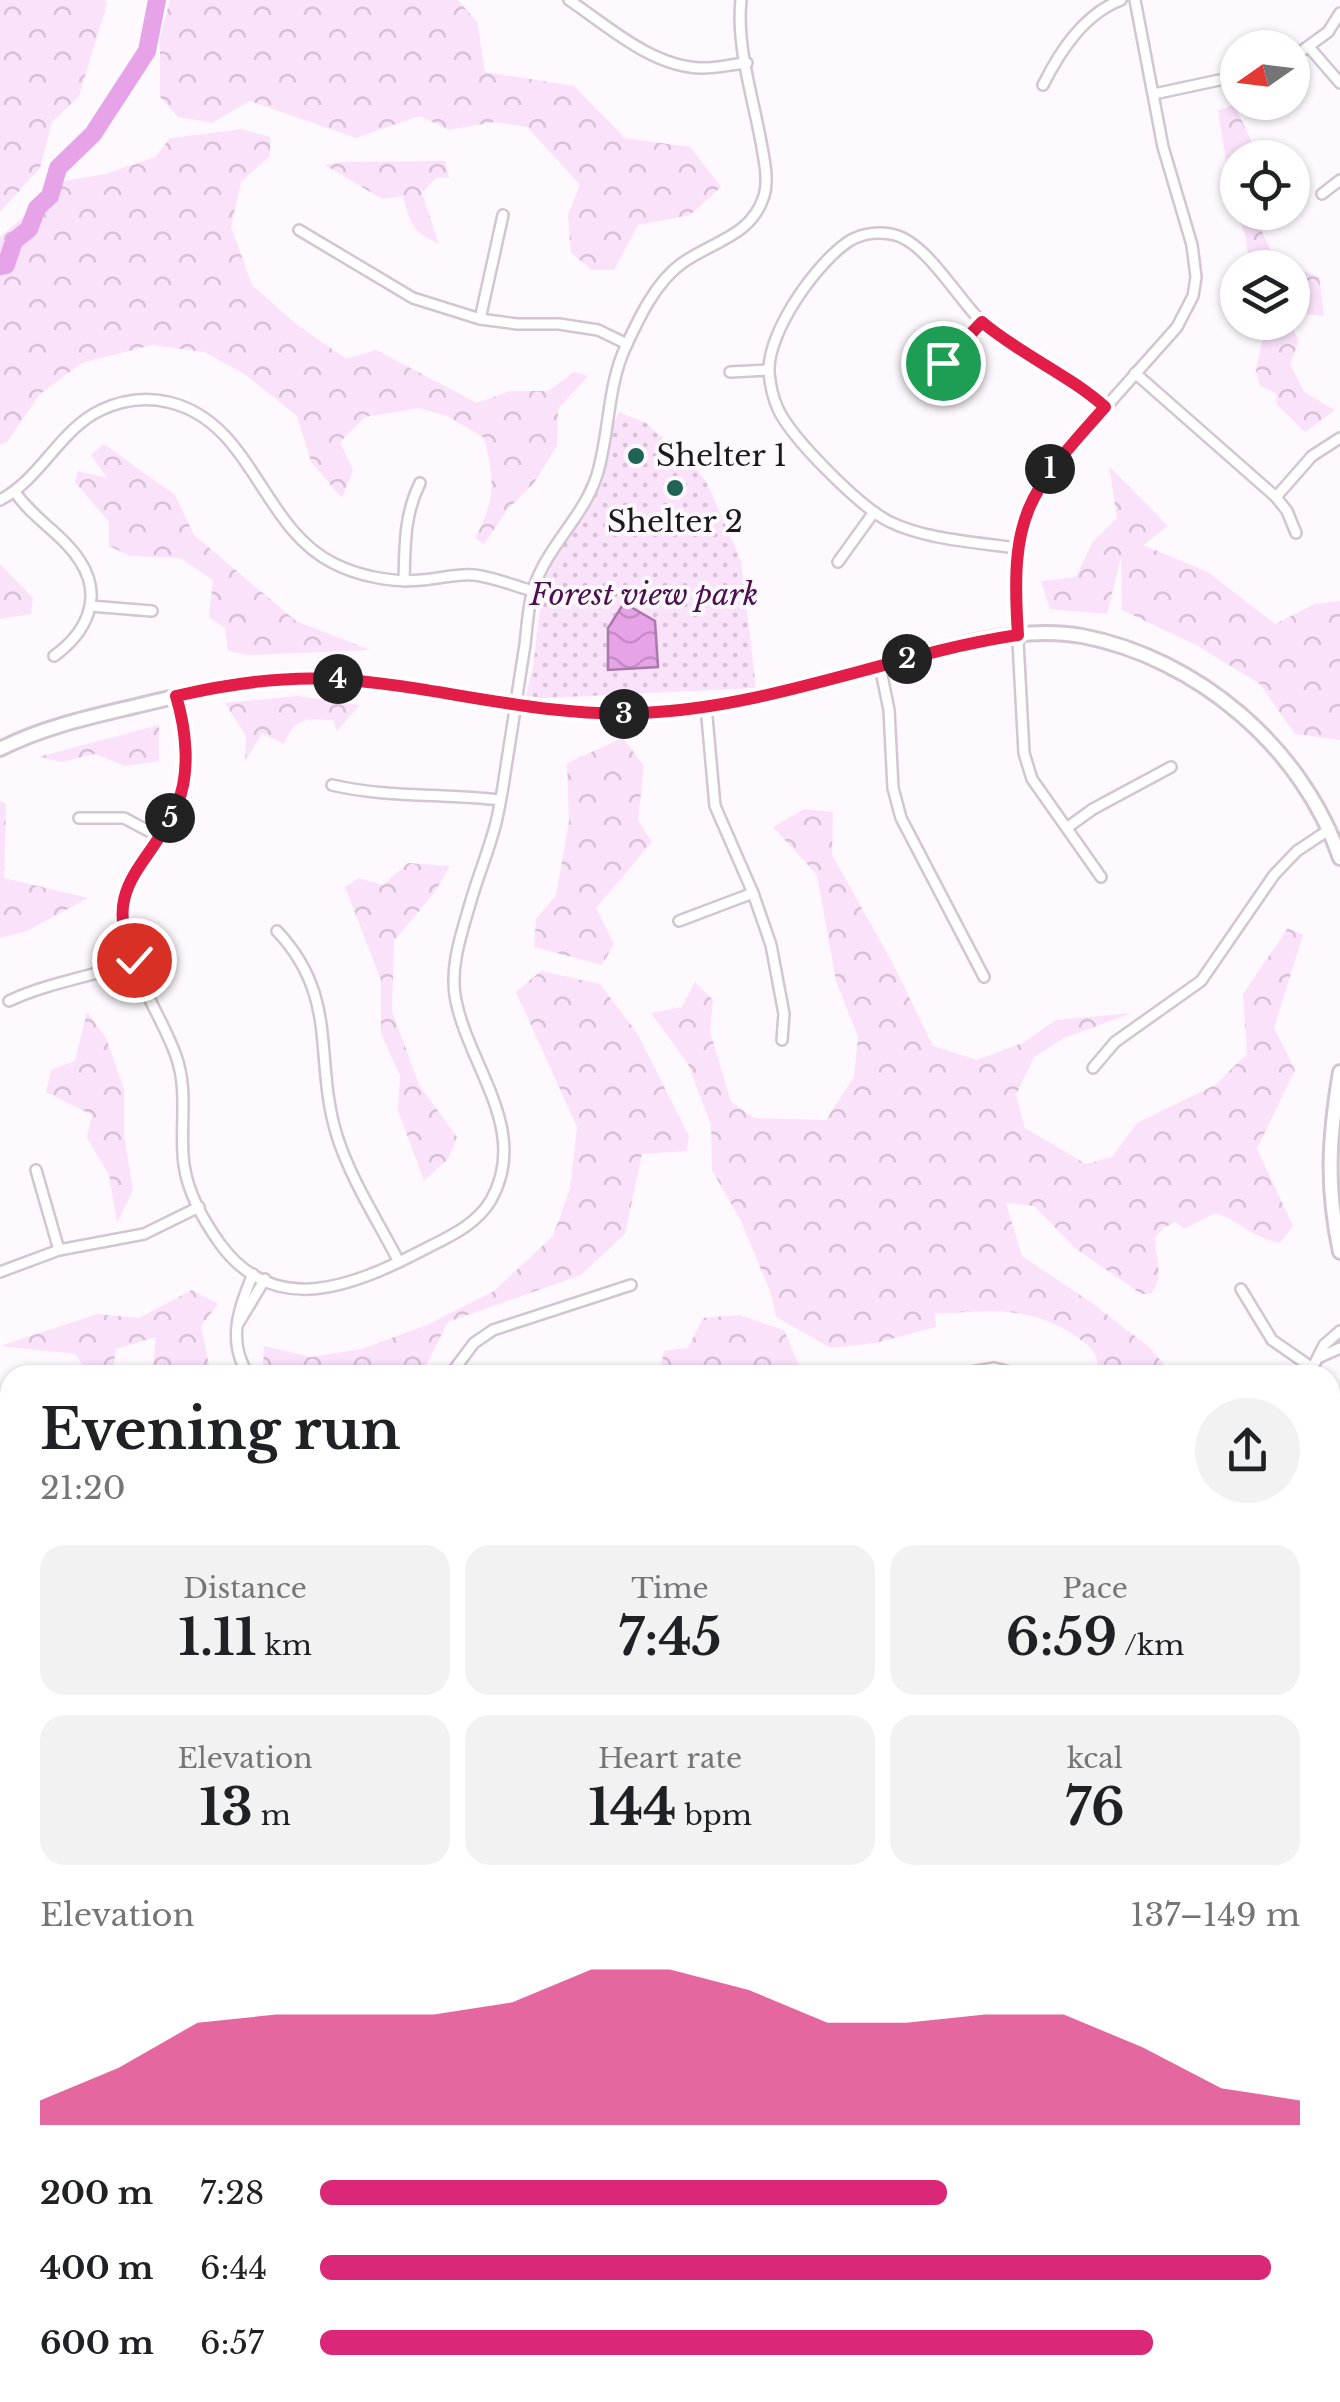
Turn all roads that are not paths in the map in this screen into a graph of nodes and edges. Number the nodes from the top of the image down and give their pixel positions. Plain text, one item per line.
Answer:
1 (741, 0) edge
2 (1121, 0) edge
3 (1136, 0) edge
4 (573, 1) edge
5 (1340, 13) edge
6 (1310, 46) edge
7 (1310, 49) edge
8 (747, 62) junction
9 (1220, 80) edge
10 (1340, 82) edge
11 (1043, 85) dead end
12 (1154, 94) junction
13 (1340, 180) edge
14 (1322, 194) dead end
15 (503, 214) dead end
16 (300, 230) dead end
17 (480, 318) junction
18 (982, 322) junction
19 (627, 344) junction
20 (943, 363) dead end
21 (769, 370) junction
22 (730, 372) dead end
23 (1136, 373) junction
24 (1105, 407) junction
25 (1340, 438) edge
26 (420, 484) dead end
27 (15, 492) junction
28 (1276, 497) junction
29 (0, 500) edge
30 (874, 512) junction
31 (1296, 533) dead end
32 (1016, 548) junction
33 (838, 562) dead end
34 (404, 581) junction
35 (533, 592) junction
36 (90, 606) junction
37 (152, 611) dead end
38 (1018, 635) junction
39 (54, 656) dead end
40 (880, 666) junction
41 (176, 696) junction
42 (516, 704) junction
43 (706, 706) junction
44 (0, 749) edge
45 (1171, 767) dead end
46 (332, 784) dead end
47 (500, 800) junction
48 (78, 818) dead end
49 (1068, 827) junction
50 (1330, 829) junction
51 (158, 836) junction
52 (1340, 858) edge
53 (1101, 877) dead end
54 (754, 893) junction
55 (679, 921) dead end
56 (278, 931) dead end
57 (134, 960) junction
58 (984, 977) dead end
59 (9, 1002) dead end
60 (782, 1040) dead end
61 (1094, 1068) dead end
62 (1340, 1072) edge
63 (36, 1170) dead end
64 (199, 1207) junction
65 (58, 1250) junction
66 (1340, 1252) edge
67 (399, 1262) junction
68 (0, 1272) edge
69 (253, 1274) junction
70 (265, 1280) junction
71 (631, 1286) dead end
72 (1241, 1289) dead end
73 (238, 1324) junction
74 (1340, 1331) edge
75 (1340, 1348) edge
76 (1320, 1358) junction
77 (245, 1365) edge
78 (457, 1365) edge
79 (1303, 1365) edge
80 (1315, 1365) edge

1 - 8 street
2 - 11 street
3 - 12 street
4 - 8 street
5 - 6 street
7 - 10 street
8 - 19 street
9 - 12 street
12 - 23 street
13 - 14 street
15 - 17 street
16 - 17 street
17 - 19 street
18 - 20 street
18 - 21 street
18 - 24 street
19 - 35 street
21 - 22 street
21 - 30 street
23 - 24 street
23 - 28 street
24 - 32 street
25 - 28 street
26 - 34 street
27 - 29 street
27 - 34 street
27 - 36 street
28 - 31 street
30 - 32 street
30 - 33 street
32 - 38 street
34 - 35 street
35 - 42 street
36 - 37 street
36 - 39 street
38 - 40 street
38 - 49 street
38 - 50 street
40 - 43 street
40 - 58 street
41 - 42 street
41 - 44 street
41 - 51 street
42 - 43 street
42 - 47 street
43 - 54 street
45 - 49 street
46 - 47 street
47 - 67 street
48 - 51 street
49 - 53 street
50 - 52 street
50 - 61 street
51 - 57 street
54 - 55 street
54 - 60 street
56 - 67 street
57 - 59 street
57 - 64 street
62 - 66 street
63 - 65 street
64 - 65 street
64 - 69 street
65 - 68 street
67 - 70 street
69 - 70 street
69 - 73 street
70 - 73 street
71 - 78 street
72 - 79 street
73 - 77 street
74 - 76 street
75 - 76 street
76 - 80 street

